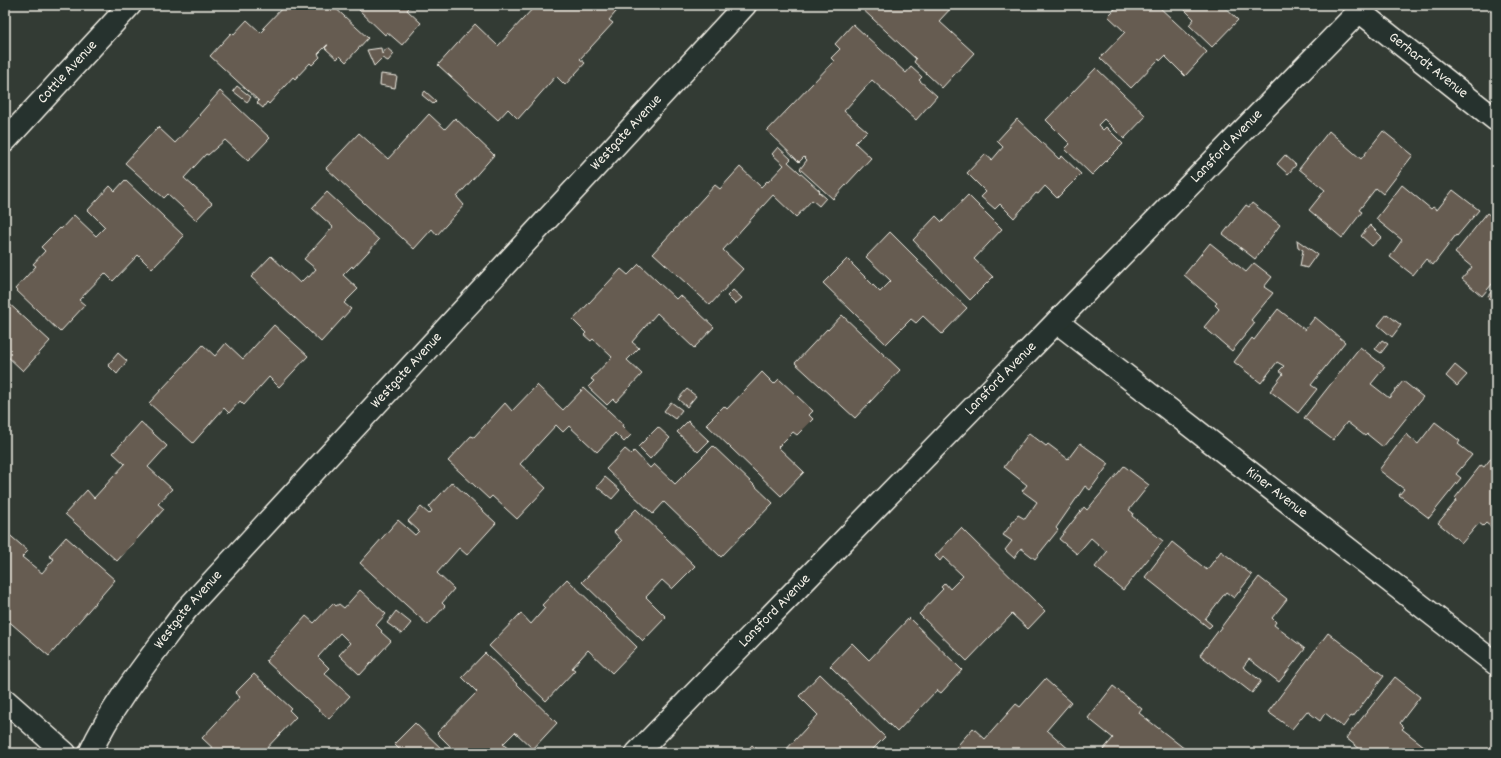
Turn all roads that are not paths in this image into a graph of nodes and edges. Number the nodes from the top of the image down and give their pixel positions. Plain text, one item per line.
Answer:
1 (130, 5) edge
2 (745, 5) edge
3 (1362, 8) edge
4 (1496, 120) edge
5 (5, 140) edge
6 (1057, 322) junction
7 (1496, 664) edge
8 (5, 700) edge
9 (65, 753) edge
10 (90, 753) edge
11 (637, 753) edge

1 - 5 street, Cottle Avenue
2 - 10 street, Westgate Avenue
3 - 4 street, Gerhardt Avenue
3 - 6 street, Lansford Avenue
6 - 7 street, Kiner Avenue
6 - 11 street, Lansford Avenue
8 - 9 street

